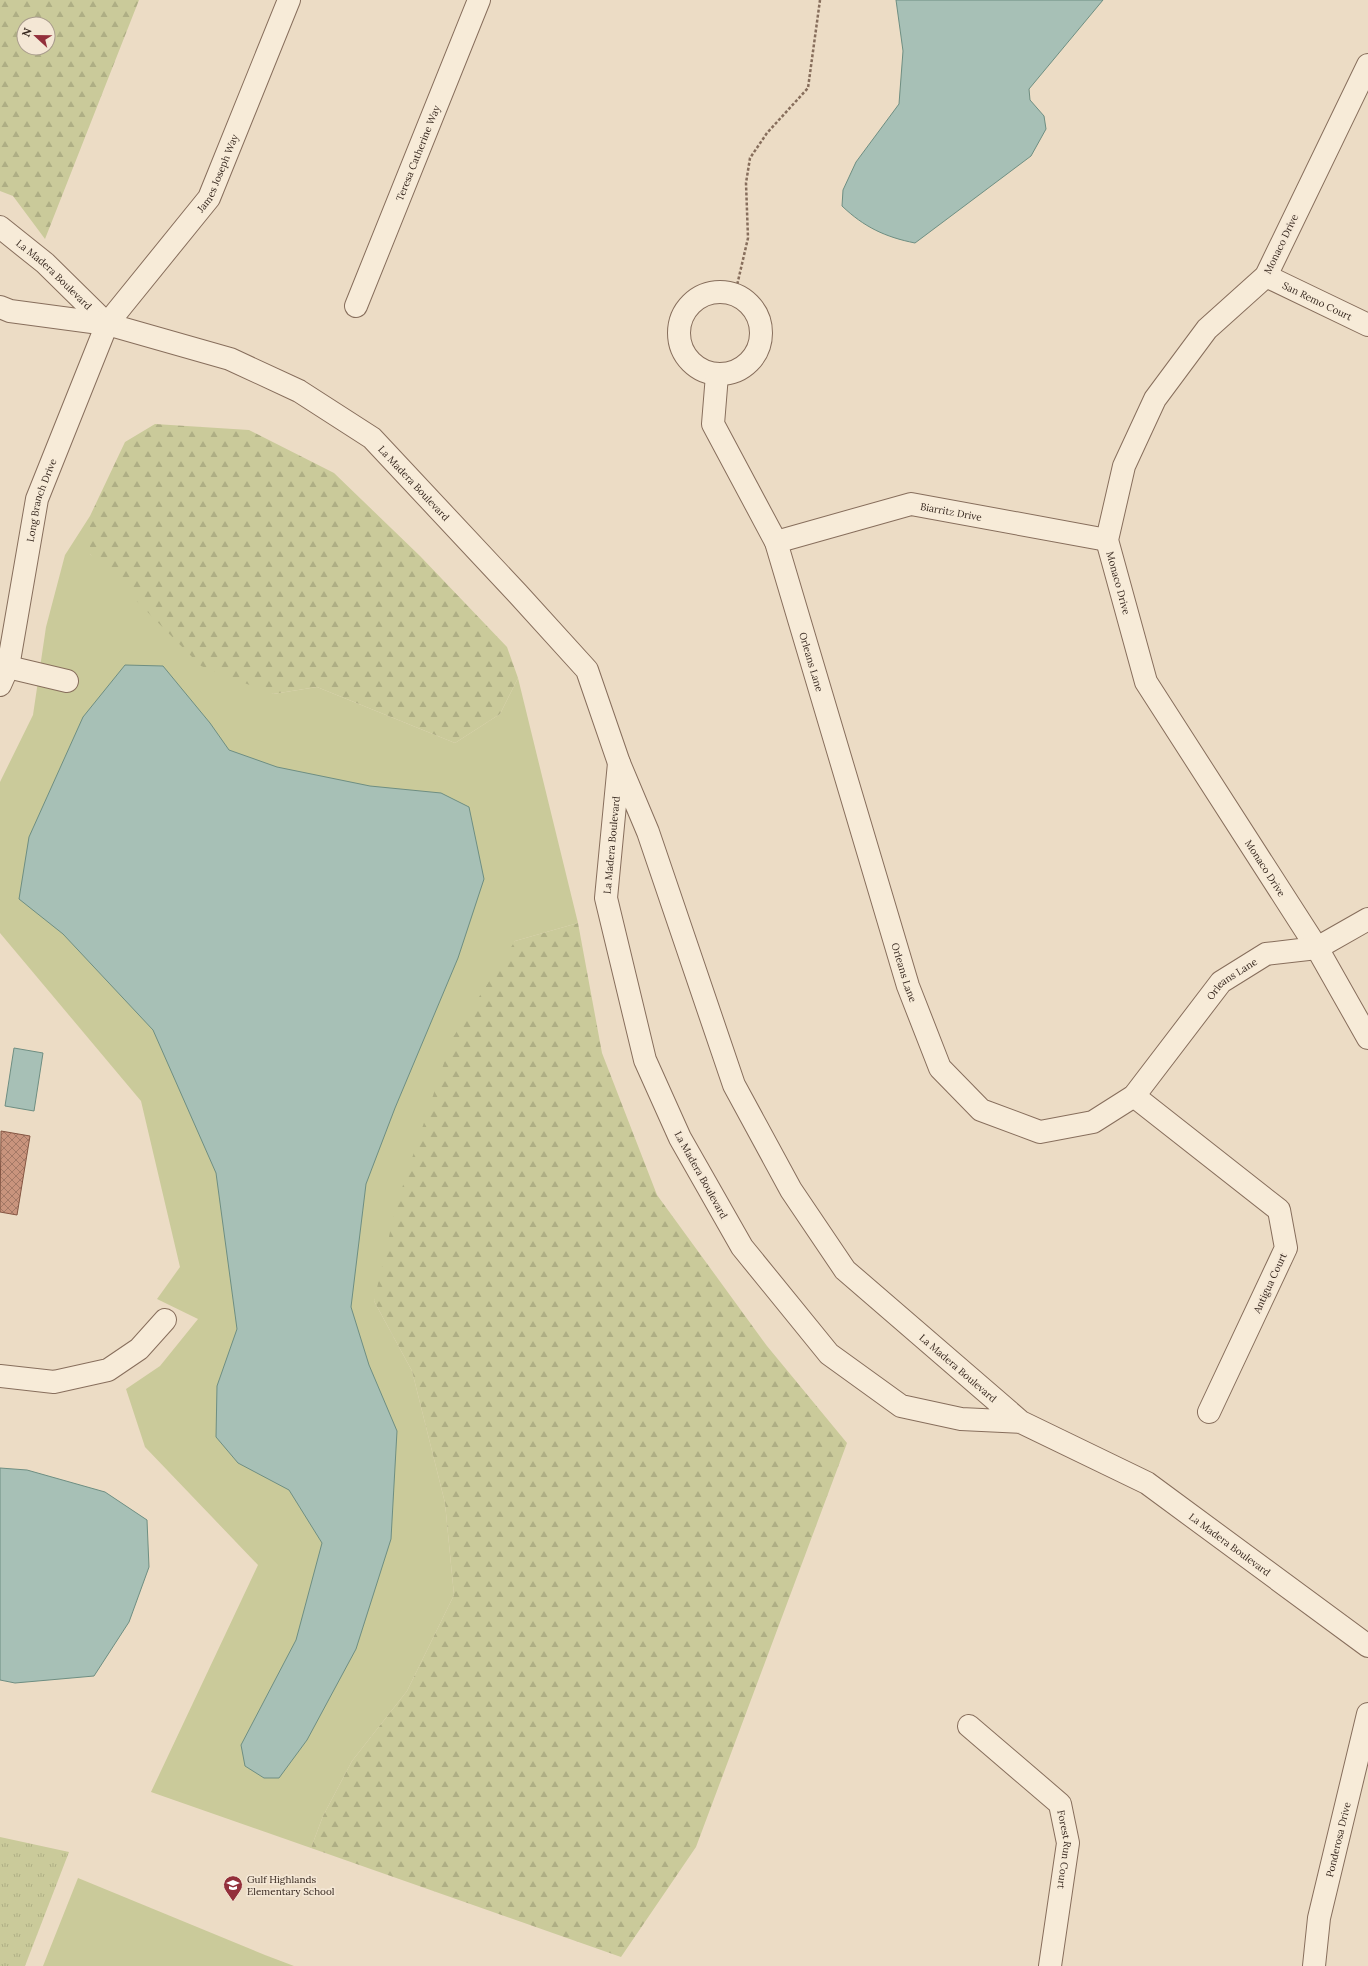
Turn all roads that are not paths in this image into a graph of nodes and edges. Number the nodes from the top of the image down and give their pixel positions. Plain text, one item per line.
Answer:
1 (289, 0) edge
2 (479, 0) edge
3 (1368, 65) edge
4 (0, 227) edge
5 (1266, 276) junction
6 (356, 306) dead end
7 (0, 307) edge
8 (107, 324) junction
9 (1368, 325) edge
10 (717, 375) junction
11 (1107, 540) junction
12 (776, 542) junction
13 (4, 676) edge
14 (67, 680) dead end
15 (619, 763) junction
16 (1368, 919) edge
17 (1317, 948) junction
18 (1368, 1038) edge
19 (1134, 1096) junction
20 (165, 1320) dead end
21 (0, 1376) edge
22 (1209, 1412) dead end
23 (1021, 1422) junction
24 (1368, 1646) edge
25 (1368, 1714) edge
26 (969, 1726) dead end
27 (1050, 1966) edge
28 (1314, 1966) edge

1 - 8 street, James Joseph Way
2 - 6 street, Teresa Catherine Way
3 - 5 street, Monaco Drive
4 - 8 street, La Madera Boulevard
5 - 9 street, San Remo Court
5 - 11 street, Monaco Drive
7 - 8 street, La Madera Boulevard
8 - 13 street, Long Branch Drive
8 - 15 street, La Madera Boulevard
10 - 10 street
10 - 12 street, Orleans Lane
11 - 12 street, Biarritz Drive
11 - 17 street, Monaco Drive
12 - 19 street, Orleans Lane
13 - 14 street
15 - 23 street, La Madera Boulevard
15 - 23 street, La Madera Boulevard
16 - 17 street, Orleans Lane
17 - 18 street, Monaco Drive
17 - 19 street, Orleans Lane
19 - 22 street, Antigua Court
20 - 21 street
23 - 24 street, La Madera Boulevard
25 - 28 street, Ponderosa Drive
26 - 27 street, Forest Run Court

